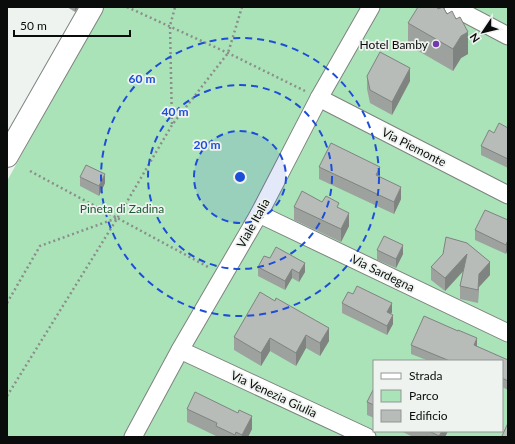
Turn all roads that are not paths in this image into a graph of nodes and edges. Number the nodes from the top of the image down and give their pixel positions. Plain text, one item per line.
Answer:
1 (92, 7) edge
2 (372, 7) edge
3 (453, 7) edge
4 (508, 36) edge
5 (320, 98) junction
6 (7, 156) edge
7 (508, 195) edge
8 (259, 214) junction
9 (508, 333) edge
10 (180, 350) junction
11 (133, 437) edge
12 (367, 437) edge

1 - 6 street
2 - 5 street, Viale Italia
3 - 4 street
5 - 7 street, Via Piemonte
5 - 8 street, Viale Italia
8 - 9 street, Via Sardegna
8 - 10 street, Viale Italia
10 - 11 street, Viale Italia
10 - 12 street, Via Venezia Giulia

